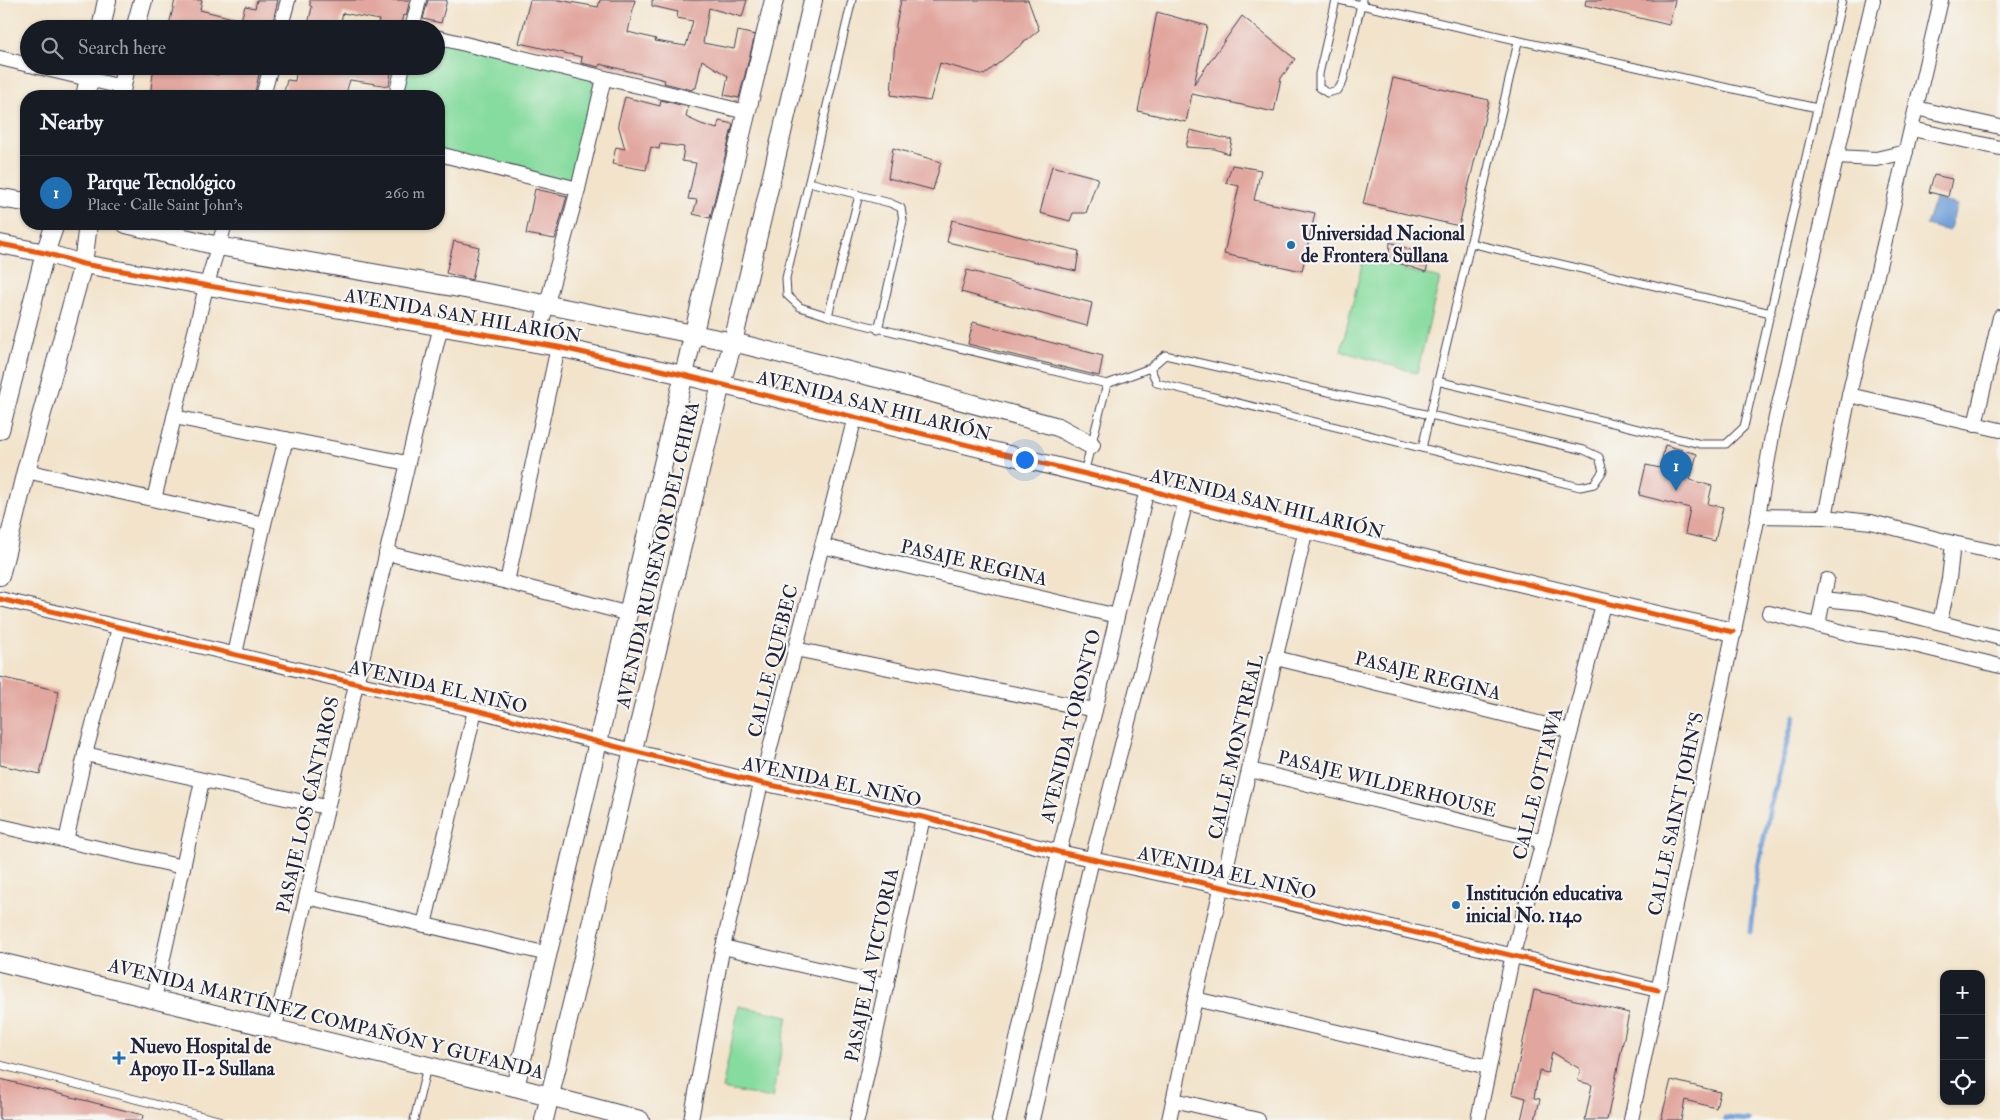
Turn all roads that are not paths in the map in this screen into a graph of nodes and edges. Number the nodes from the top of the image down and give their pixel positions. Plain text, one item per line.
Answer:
1 (107, 0) edge
2 (143, 0) edge
3 (288, 0) edge
4 (419, 0) edge
5 (774, 0) edge
6 (813, 0) edge
7 (852, 0) edge
8 (1337, 0) edge
9 (1842, 0) edge
10 (1873, 0) edge
11 (1942, 0) edge
12 (1361, 3) edge
13 (103, 20) edge
14 (137, 20) edge
15 (282, 20) edge
16 (414, 20) edge
17 (445, 39) edge
18 (1518, 42) junction
19 (0, 58) edge
20 (20, 63) edge
21 (90, 75) edge
22 (93, 75) edge
23 (124, 75) edge
24 (269, 75) edge
25 (401, 75) edge
26 (604, 78) junction
27 (86, 90) edge
28 (119, 90) edge
29 (121, 90) edge
30 (265, 90) edge
31 (397, 90) edge
32 (1817, 108) junction
33 (1916, 108) junction
34 (746, 112) junction
35 (2000, 127) edge
36 (1912, 129) junction
37 (2000, 148) edge
38 (1906, 152) junction
39 (445, 156) edge
40 (1836, 157) junction
41 (809, 182) junction
42 (578, 189) junction
43 (859, 195) junction
44 (0, 198) edge
45 (20, 201) edge
46 (53, 230) edge
47 (87, 230) edge
48 (151, 230) edge
49 (223, 230) edge
50 (1470, 243) junction
51 (0, 244) edge
52 (218, 246) junction
53 (45, 252) junction
54 (83, 264) junction
55 (206, 287) junction
56 (546, 304) junction
57 (1771, 313) junction
58 (828, 316) junction
59 (2000, 317) edge
60 (441, 326) junction
61 (878, 330) junction
62 (693, 334) junction
63 (733, 342) junction
64 (536, 344) junction
65 (558, 347) junction
66 (1150, 368) junction
67 (683, 375) junction
68 (1437, 381) junction
69 (5, 382) edge
70 (721, 384) junction
71 (1107, 384) junction
72 (1849, 395) junction
73 (1429, 415) junction
74 (174, 417) junction
75 (855, 417) junction
76 (1975, 425) junction
77 (0, 430) edge
78 (2000, 430) edge
79 (286, 439) junction
80 (1091, 445) junction
81 (1422, 448) junction
82 (407, 463) junction
83 (26, 470) junction
84 (1084, 473) junction
85 (1147, 489) junction
86 (154, 499) junction
87 (1186, 501) junction
88 (1758, 516) junction
89 (1825, 517) junction
90 (264, 524) junction
91 (1306, 529) junction
92 (1952, 543) junction
93 (822, 546) junction
94 (386, 553) junction
95 (2000, 553) edge
96 (0, 576) edge
97 (1827, 580) dead end
98 (507, 582) junction
99 (1823, 599) junction
100 (0, 600) edge
101 (1603, 604) junction
102 (1769, 613) dead end
103 (629, 614) junction
104 (1117, 616) junction
105 (1940, 622) junction
106 (1818, 625) junction
107 (119, 628) junction
108 (1732, 632) junction
109 (2000, 638) edge
110 (795, 649) junction
111 (235, 654) junction
112 (1276, 658) junction
113 (2000, 666) edge
114 (355, 683) junction
115 (475, 710) junction
116 (1095, 710) junction
117 (1571, 730) junction
118 (598, 742) junction
119 (633, 752) junction
120 (85, 754) junction
121 (1250, 770) junction
122 (202, 781) junction
123 (761, 783) junction
124 (326, 807) junction
125 (924, 817) junction
126 (0, 826) edge
127 (66, 841) junction
128 (1544, 841) junction
129 (1059, 852) junction
130 (1092, 859) junction
131 (183, 867) junction
132 (1222, 887) junction
133 (307, 897) junction
134 (424, 925) junction
135 (723, 947) junction
136 (548, 954) junction
137 (1513, 954) junction
138 (0, 962) edge
139 (887, 985) junction
140 (1658, 990) junction
141 (1195, 998) junction
142 (154, 999) junction
143 (274, 1030) junction
144 (0, 1065) edge
145 (427, 1066) junction
146 (1488, 1067) junction
147 (515, 1087) junction
148 (548, 1096) junction
149 (1174, 1100) junction
150 (218, 1120) edge
151 (414, 1120) edge
152 (544, 1120) edge
153 (640, 1120) edge
154 (690, 1120) edge
155 (857, 1120) edge
156 (999, 1120) edge
157 (1032, 1120) edge
158 (1169, 1120) edge
159 (1258, 1120) edge
160 (1478, 1120) edge
161 (1631, 1120) edge

1 - 13 street
2 - 14 street
3 - 15 street
4 - 16 street
5 - 34 street
6 - 63 street, AVENIDA RUISEÑOR DEL CHIRA
7 - 41 lane
8 - 12 lane
8 - 12 lane
9 - 32 lane
10 - 40 street, CALLE SAINT JOHN'S
11 - 33 street
12 - 18 lane
17 - 26 street
18 - 32 lane
18 - 50 lane
19 - 20 street
21 - 27 street
22 - 28 street
23 - 29 street
24 - 30 street
25 - 31 street
26 - 34 street
26 - 42 street
32 - 57 lane
33 - 35 street
33 - 36 street
34 - 62 street
36 - 37 street
36 - 38 street
38 - 40 street
38 - 72 street
39 - 42 street
40 - 88 street, CALLE SAINT JOHN'S
41 - 43 lane
41 - 58 lane
42 - 56 street
43 - 58 lane
43 - 61 lane
44 - 45 street
46 - 53 street
47 - 54 street
48 - 52 street, AVENIDA SAN HILARIÓN
49 - 52 street
50 - 57 lane
50 - 68 lane
51 - 53 street, AVENIDA SAN HILARIÓN
52 - 55 street
52 - 56 street, AVENIDA SAN HILARIÓN
53 - 54 street, AVENIDA SAN HILARIÓN
53 - 69 street
54 - 55 street, AVENIDA SAN HILARIÓN
54 - 83 street
55 - 60 street, AVENIDA SAN HILARIÓN
55 - 74 street
56 - 62 street, AVENIDA SAN HILARIÓN
56 - 64 street
57 - 68 lane
58 - 61 lane
59 - 76 street
60 - 64 street, AVENIDA SAN HILARIÓN
60 - 82 street, PASAJE LOS CÁNTAROS
61 - 71 lane
62 - 63 street, AVENIDA SAN HILARIÓN
62 - 67 street
63 - 70 street, AVENIDA RUISEÑOR DEL CHIRA
63 - 80 street, AVENIDA SAN HILARIÓN
64 - 65 street, AVENIDA SAN HILARIÓN
65 - 67 street, AVENIDA SAN HILARIÓN
65 - 98 street
66 - 71 lane
66 - 73 lane
66 - 81 lane
67 - 70 street, AVENIDA SAN HILARIÓN
67 - 103 street
68 - 73 lane
69 - 77 street
70 - 75 street, AVENIDA SAN HILARIÓN
70 - 119 street, AVENIDA RUISEÑOR DEL CHIRA
71 - 80 lane
72 - 76 street
72 - 89 street
73 - 81 lane
73 - 81 lane
74 - 79 street
74 - 86 street
75 - 84 street, AVENIDA SAN HILARIÓN
75 - 93 street, CALLE QUEBEC
76 - 78 street
79 - 82 street
79 - 90 street
80 - 84 lane
82 - 94 street, PASAJE LOS CÁNTAROS
83 - 86 street
83 - 96 street
84 - 85 street, AVENIDA SAN HILARIÓN
85 - 87 street, AVENIDA SAN HILARIÓN
85 - 104 street, AVENIDA TORONTO
86 - 90 street
87 - 91 street, AVENIDA SAN HILARIÓN
87 - 130 street
88 - 89 street
88 - 108 street, CALLE SAINT JOHN'S
89 - 92 street
90 - 111 street
91 - 101 street, AVENIDA SAN HILARIÓN
91 - 112 street, CALLE MONTREAL
92 - 95 street
92 - 105 street
93 - 104 street, PASAJE REGINA
93 - 110 street, CALLE QUEBEC
94 - 98 street
94 - 114 street, PASAJE LOS CÁNTAROS
97 - 99 street
98 - 103 street
99 - 105 street
99 - 106 street
100 - 107 street, AVENIDA EL NIÑO
101 - 108 street, AVENIDA SAN HILARIÓN
101 - 117 street, CALLE OTTAWA
102 - 106 street
103 - 118 street
104 - 116 street, AVENIDA TORONTO
105 - 109 street
106 - 113 street
107 - 111 street, AVENIDA EL NIÑO
107 - 120 street
108 - 140 street, CALLE SAINT JOHN'S
110 - 116 street
110 - 123 street, CALLE QUEBEC
111 - 114 street, AVENIDA EL NIÑO
112 - 117 street, PASAJE REGINA
112 - 121 street, CALLE MONTREAL
114 - 115 street, AVENIDA EL NIÑO
114 - 124 street, PASAJE LOS CÁNTAROS
115 - 118 street, AVENIDA EL NIÑO
115 - 134 street
116 - 129 street, AVENIDA TORONTO
117 - 128 street, CALLE OTTAWA
118 - 119 street, AVENIDA EL NIÑO
118 - 136 street
119 - 123 street, AVENIDA EL NIÑO
119 - 148 street, AVENIDA RUISEÑOR DEL CHIRA
120 - 122 street
120 - 127 street
121 - 128 street, PASAJE WILDERHOUSE
121 - 132 street, CALLE MONTREAL
122 - 124 street
122 - 131 street
123 - 125 street, AVENIDA EL NIÑO
123 - 135 street, CALLE QUEBEC
124 - 133 street, PASAJE LOS CÁNTAROS
125 - 129 street, AVENIDA EL NIÑO
125 - 139 street, PASAJE LA VICTORIA
126 - 127 street
127 - 131 street
128 - 137 street, CALLE OTTAWA
129 - 130 street, AVENIDA EL NIÑO
129 - 156 street, AVENIDA TORONTO
130 - 132 street, AVENIDA EL NIÑO
130 - 157 street
131 - 142 street
132 - 137 street, AVENIDA EL NIÑO
132 - 141 street, CALLE MONTREAL
133 - 134 street
133 - 143 street, PASAJE LOS CÁNTAROS
134 - 136 street
135 - 139 street
135 - 154 street, CALLE QUEBEC
136 - 147 street
137 - 140 street, AVENIDA EL NIÑO
137 - 146 street, CALLE OTTAWA
138 - 142 street, AVENIDA MARTÍNEZ COMPAÑÓN Y GUFANDA
139 - 155 street, PASAJE LA VICTORIA
140 - 161 street, CALLE SAINT JOHN'S
141 - 146 street
141 - 149 street, CALLE MONTREAL
142 - 143 street, AVENIDA MARTÍNEZ COMPAÑÓN Y GUFANDA
143 - 145 street, AVENIDA MARTÍNEZ COMPAÑÓN Y GUFANDA
144 - 150 lane
145 - 147 street, AVENIDA MARTÍNEZ COMPAÑÓN Y GUFANDA
145 - 151 lane
146 - 160 street, CALLE OTTAWA
147 - 148 street, AVENIDA MARTÍNEZ COMPAÑÓN Y GUFANDA
148 - 152 street, AVENIDA RUISEÑOR DEL CHIRA
148 - 153 street, AVENIDA MARTÍNEZ COMPAÑÓN Y GUFANDA
149 - 158 street, CALLE MONTREAL
149 - 159 street

